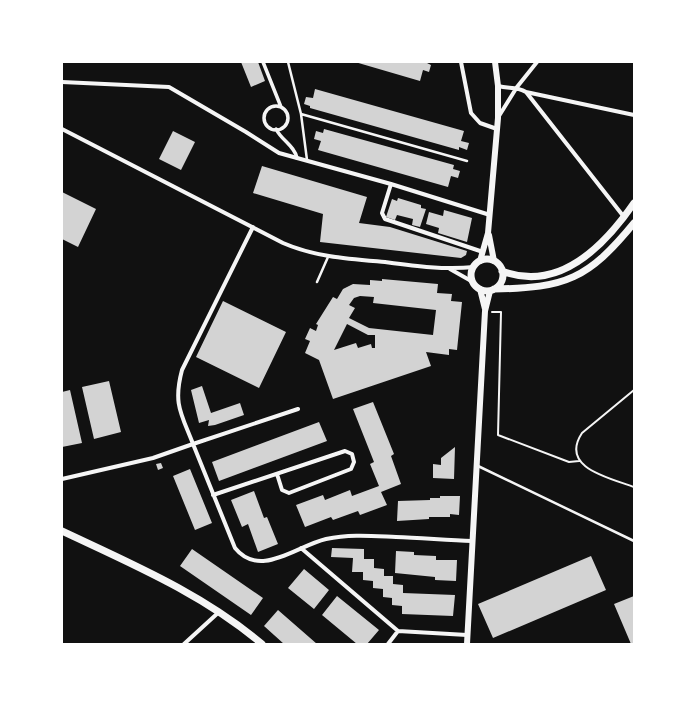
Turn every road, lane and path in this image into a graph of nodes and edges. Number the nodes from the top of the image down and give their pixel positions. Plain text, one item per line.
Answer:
1 (263, 62) edge
2 (288, 62) edge
3 (461, 62) edge
4 (495, 62) edge
5 (531, 62) edge
6 (537, 62) edge
7 (530, 70) junction
8 (62, 82) edge
9 (498, 86) junction
10 (517, 87) junction
11 (526, 92) junction
12 (281, 107) junction
13 (300, 114) junction
14 (634, 115) edge
15 (498, 118) junction
16 (62, 129) edge
17 (276, 129) junction
18 (497, 130) junction
19 (297, 158) junction
20 (467, 160) dead end
21 (307, 161) junction
22 (391, 184) junction
23 (634, 202) edge
24 (490, 215) junction
25 (624, 217) junction
26 (634, 223) edge
27 (253, 227) junction
28 (488, 233) junction
29 (483, 252) junction
30 (328, 256) junction
31 (480, 261) junction
32 (494, 261) junction
33 (474, 267) junction
34 (450, 269) junction
35 (502, 271) junction
36 (317, 282) dead end
37 (473, 282) junction
38 (480, 289) junction
39 (492, 290) junction
40 (485, 311) junction
41 (634, 390) edge
42 (298, 409) dead end
43 (193, 444) junction
44 (579, 461) junction
45 (476, 465) junction
46 (277, 474) junction
47 (62, 479) edge
48 (634, 487) edge
49 (213, 495) junction
50 (62, 531) edge
51 (472, 541) junction
52 (634, 541) edge
53 (301, 548) junction
54 (219, 612) junction
55 (398, 631) junction
56 (467, 635) junction
57 (184, 644) edge
58 (262, 644) edge
59 (388, 644) edge
60 (467, 644) edge

1 - 12 street
2 - 13 lane
3 - 18 street
4 - 9 street
5 - 7 street
6 - 7 street
7 - 10 street
8 - 19 street
9 - 10 street
9 - 15 street
10 - 11 street
10 - 15 street
11 - 14 street
11 - 25 street
12 - 17 street
12 - 17 street
13 - 20 lane
13 - 21 lane
15 - 18 street
16 - 27 street
17 - 19 street
18 - 24 street
19 - 21 street
21 - 22 street
22 - 24 street
22 - 29 street
23 - 25 main road
24 - 28 street
25 - 35 main road
26 - 39 main road
27 - 30 street
27 - 43 street
28 - 29 street
28 - 32 street
29 - 31 street
30 - 34 street
30 - 36 lane
31 - 32 main road
31 - 33 main road
32 - 35 main road
33 - 34 street
33 - 37 main road
34 - 37 street
35 - 39 main road
37 - 38 main road
38 - 39 main road
38 - 40 street
39 - 40 street
40 - 44 path
40 - 45 street
41 - 44 path
42 - 43 street
43 - 47 street
43 - 49 street
44 - 48 path
45 - 51 street
45 - 52 lane
46 - 46 street
46 - 49 street
49 - 53 street
50 - 54 main road
51 - 53 street
51 - 56 street
53 - 55 street
54 - 57 street
54 - 58 main road
55 - 56 street
55 - 59 street
56 - 60 street

